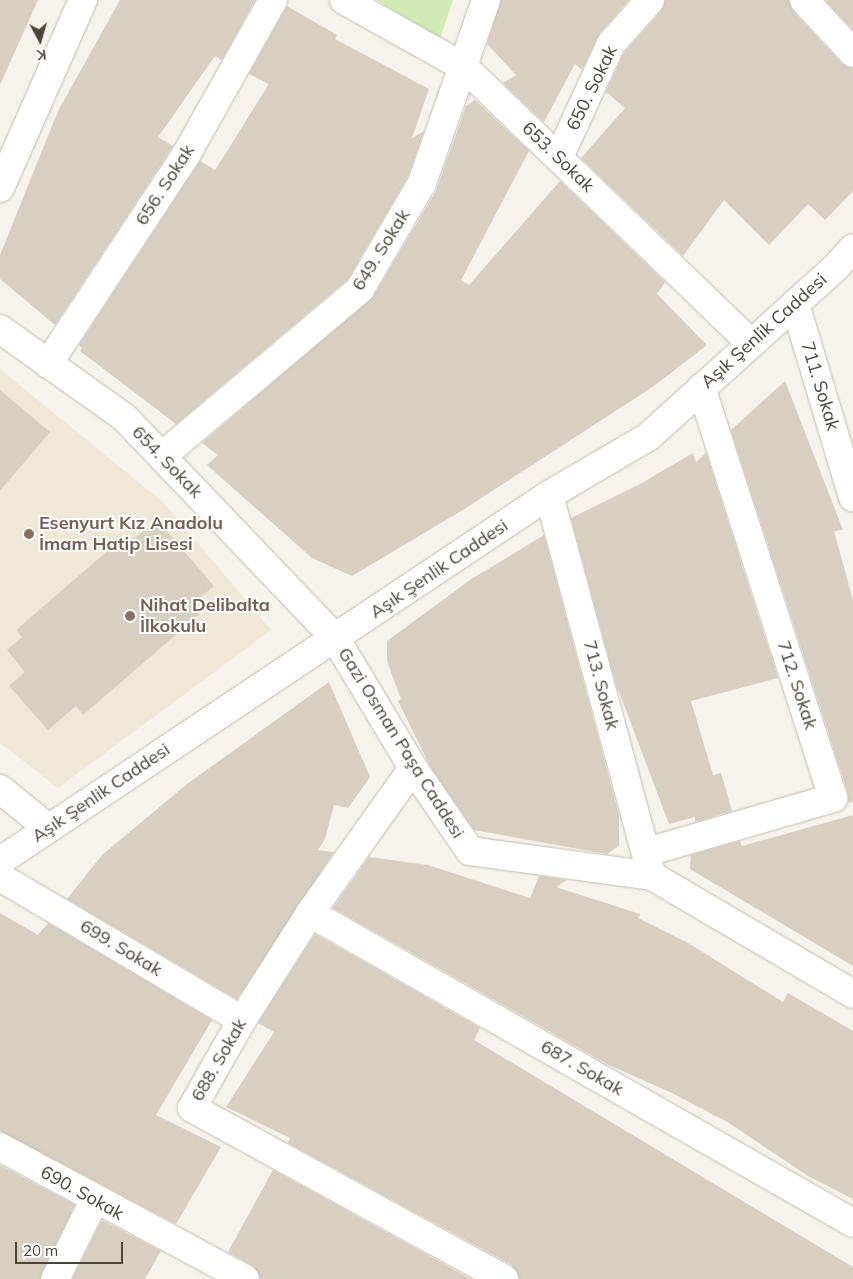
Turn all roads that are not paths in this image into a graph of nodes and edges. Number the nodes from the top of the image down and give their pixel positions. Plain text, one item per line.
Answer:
1 (82, 0) edge
2 (273, 0) edge
3 (344, 0) edge
4 (486, 0) edge
5 (650, 0) edge
6 (804, 0) edge
7 (853, 53) edge
8 (464, 67) junction
9 (559, 157) junction
10 (0, 188) edge
11 (853, 248) edge
12 (795, 304) junction
13 (0, 329) edge
14 (751, 343) junction
15 (48, 364) junction
16 (702, 388) junction
17 (162, 456) junction
18 (549, 495) junction
19 (853, 496) edge
20 (335, 638) junction
21 (413, 768) junction
22 (0, 788) edge
23 (48, 828) junction
24 (0, 861) edge
25 (649, 864) junction
26 (0, 877) edge
27 (310, 913) junction
28 (853, 994) edge
29 (242, 1020) junction
30 (0, 1147) edge
31 (94, 1201) junction
32 (853, 1223) edge
33 (500, 1278) edge
34 (55, 1279) edge
35 (245, 1279) edge

1 - 10 street
2 - 15 street, 656. Sokak
3 - 8 street, 653. Sokak
4 - 8 street, 649. Sokak
5 - 9 street, 650. Sokak
6 - 7 street
8 - 9 street, 653. Sokak
8 - 17 street, 649. Sokak
9 - 14 street, 653. Sokak
11 - 12 street, Aşık Şenlik Caddesi
12 - 14 street, Aşık Şenlik Caddesi
12 - 19 street, 711. Sokak
13 - 15 street, 654. Sokak
14 - 16 street, Aşık Şenlik Caddesi
15 - 17 street, 654. Sokak
16 - 18 street, Aşık Şenlik Caddesi
16 - 25 street, 712. Sokak
17 - 20 street, 654. Sokak
18 - 20 street, Aşık Şenlik Caddesi
18 - 25 street, 713. Sokak
20 - 21 street, Gazi Osman Paşa Caddesi
20 - 23 street, Aşık Şenlik Caddesi
21 - 25 street, Gazi Osman Paşa Caddesi
21 - 27 street, 688. Sokak
22 - 23 street
23 - 24 street, Aşık Şenlik Caddesi
25 - 28 street, Gazi Osman Paşa Caddesi
26 - 29 street, 699. Sokak
27 - 29 street, 688. Sokak
27 - 32 street, 687. Sokak
29 - 33 street, 688. Sokak
30 - 31 street, 690. Sokak
31 - 34 street
31 - 35 street, 690. Sokak

